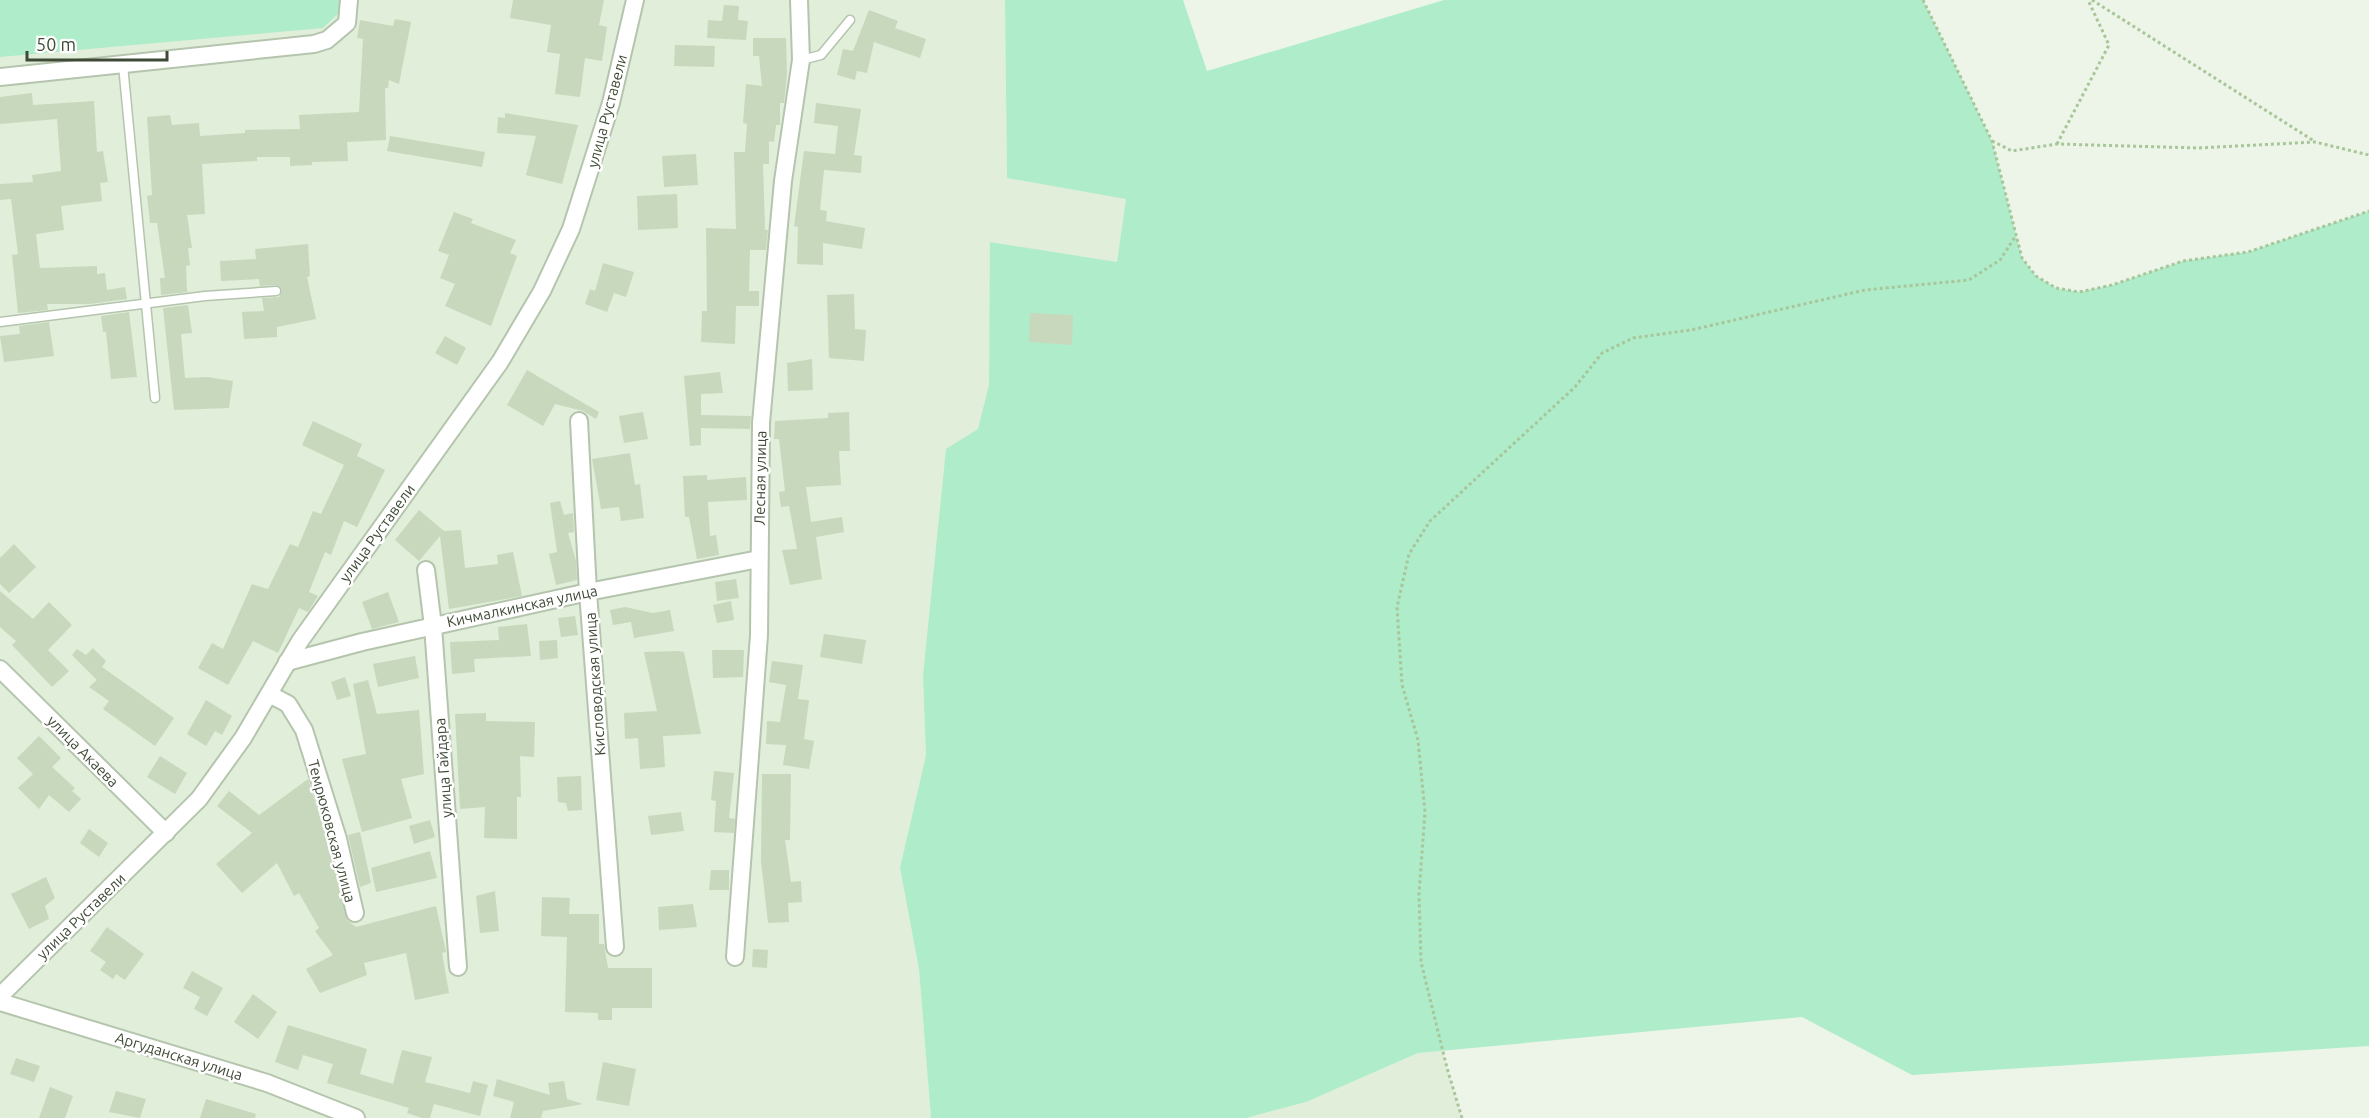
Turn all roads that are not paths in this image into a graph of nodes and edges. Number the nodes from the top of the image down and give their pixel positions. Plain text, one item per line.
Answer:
1 (349, 0) edge
2 (635, 0) edge
3 (799, 0) edge
4 (850, 20) dead end
5 (801, 60) junction
6 (123, 65) junction
7 (0, 76) edge
8 (276, 291) dead end
9 (145, 305) junction
10 (0, 322) edge
11 (155, 398) dead end
12 (579, 421) dead end
13 (759, 559) junction
14 (426, 570) dead end
15 (588, 592) junction
16 (433, 626) junction
17 (287, 662) junction
18 (0, 669) edge
19 (269, 694) junction
20 (166, 833) junction
21 (355, 913) dead end
22 (615, 947) dead end
23 (735, 957) dead end
24 (458, 967) dead end
25 (0, 996) edge
26 (0, 1002) edge
27 (356, 1118) edge

1 - 6 street
2 - 17 street, улица Руставели
3 - 5 street, Лесная улица
4 - 5 lane
5 - 13 street, Лесная улица
6 - 7 street
6 - 9 lane
8 - 9 lane
9 - 10 lane
9 - 11 lane
12 - 15 street, Кисловодская улица
13 - 15 street, Кичмалкинская улица
13 - 23 street, Лесная улица
14 - 16 street, улица Гайдара
15 - 16 street, Кичмалкинская улица
15 - 22 street, Кисловодская улица
16 - 17 street, Кичмалкинская улица
16 - 24 street, улица Гайдара
17 - 19 street, улица Руставели
18 - 20 street, улица Акаева
19 - 20 street, улица Руставели
19 - 21 street, Темрюковская улица
20 - 25 street, улица Руставели
26 - 27 street, Аргуданская улица

